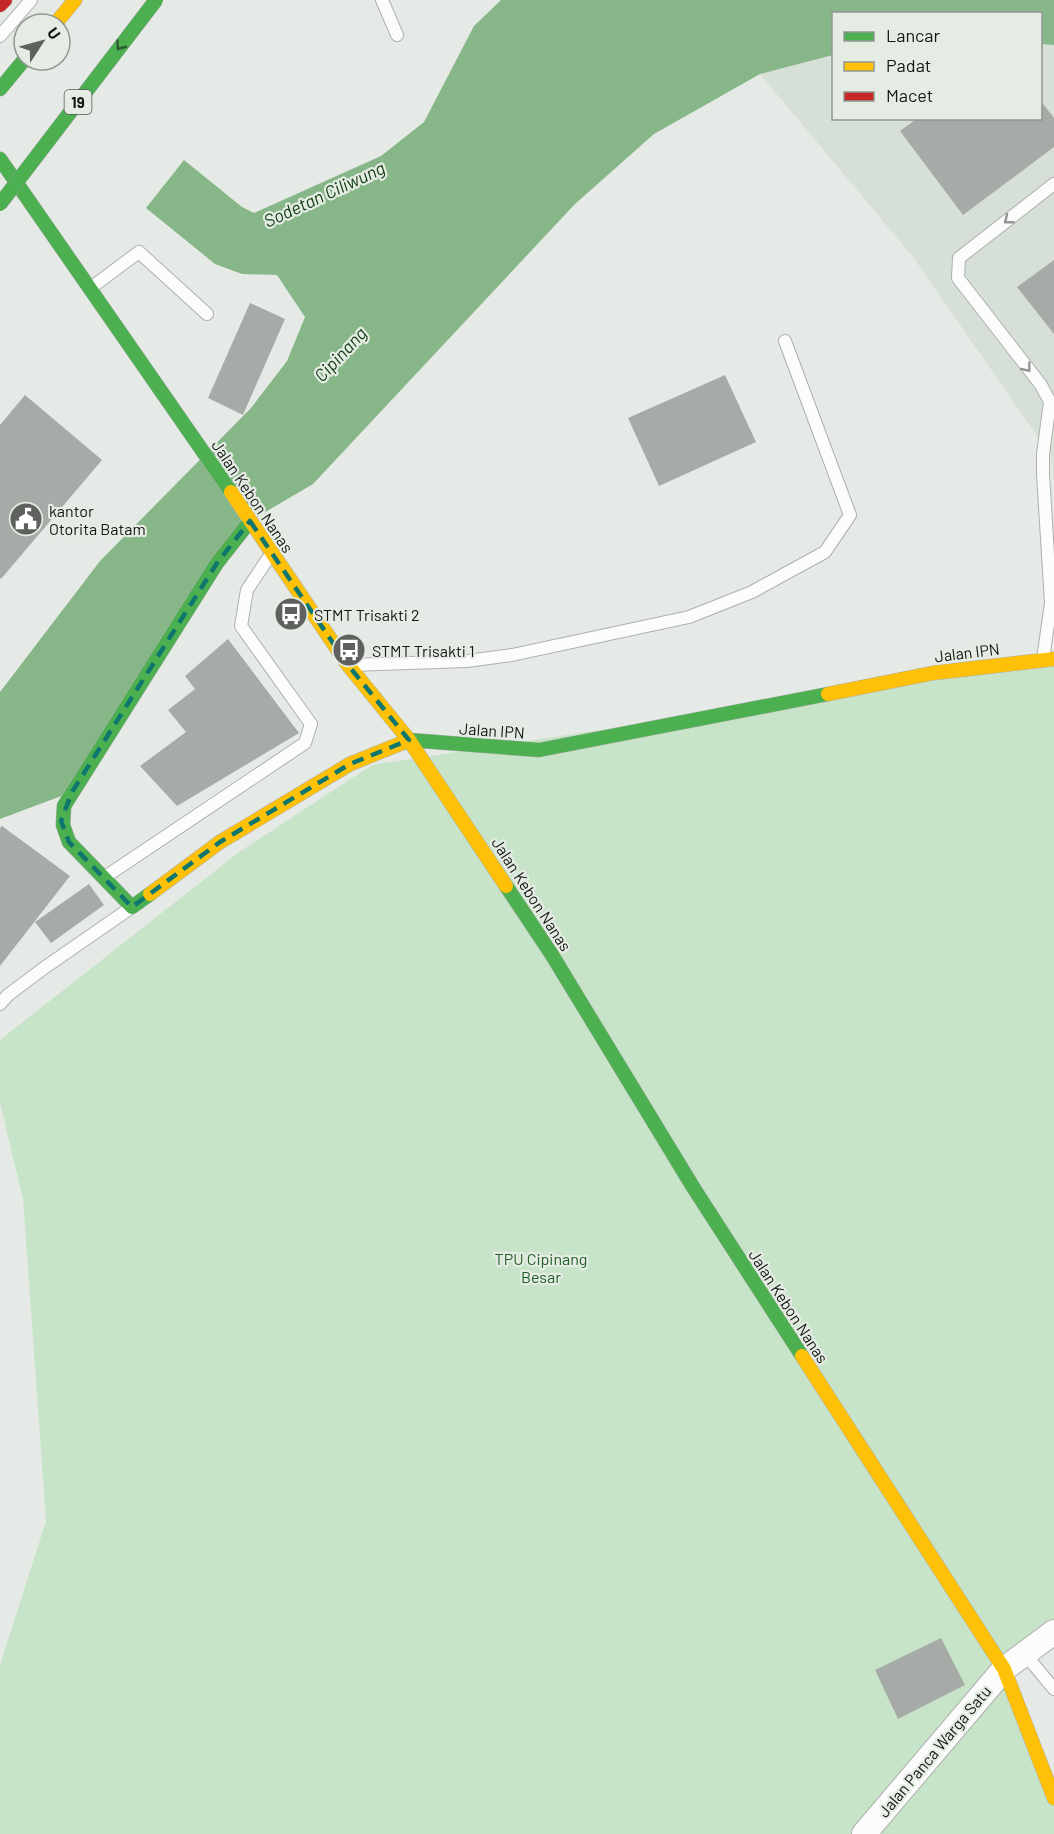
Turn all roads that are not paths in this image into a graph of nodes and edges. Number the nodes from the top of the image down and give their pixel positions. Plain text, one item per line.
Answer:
1 (4, 0) edge
2 (31, 0) edge
3 (75, 0) edge
4 (156, 0) edge
5 (382, 0) edge
6 (0, 5) edge
7 (65, 12) edge
8 (397, 35) dead end
9 (0, 36) edge
10 (14, 72) edge
11 (0, 89) edge
12 (0, 159) edge
13 (1054, 184) edge
14 (0, 204) edge
15 (92, 288) junction
16 (207, 314) dead end
17 (785, 341) dead end
18 (246, 516) junction
19 (271, 554) junction
20 (1052, 573) edge
21 (1049, 660) edge
22 (348, 665) junction
23 (409, 740) junction
24 (104, 878) junction
25 (132, 907) junction
26 (0, 1004) edge
27 (1054, 1632) edge
28 (1024, 1653) junction
29 (1004, 1669) junction
30 (1054, 1689) edge
31 (1054, 1798) edge
32 (864, 1834) edge

1 - 6 main road
2 - 9 lane
3 - 7 main road
4 -> 14 main road, 19, bridge
5 - 8 lane
10 - 11 main road
12 - 15 main road, Jalan Kebon Nanas
13 -> 20 lane
15 - 16 lane
15 - 18 main road, Jalan Kebon Nanas
17 - 22 lane
18 - 19 main road, Jalan Kebon Nanas
18 - 24 main road
19 - 22 main road, Jalan Kebon Nanas
19 - 24 lane
20 - 21 lane
21 - 23 main road, Jalan IPN
22 - 23 main road, Jalan Kebon Nanas
23 - 25 main road, Jalan IPN
23 - 29 main road, Jalan Kebon Nanas
24 - 25 main road
25 - 26 lane, Jalan IPN
27 - 28 street, Jalan Panca Warga Satu
28 - 29 street, Jalan Panca Warga Satu
28 - 30 lane
29 - 31 main road, Jalan Kebon Nanas
29 - 32 street, Jalan Panca Warga Satu

